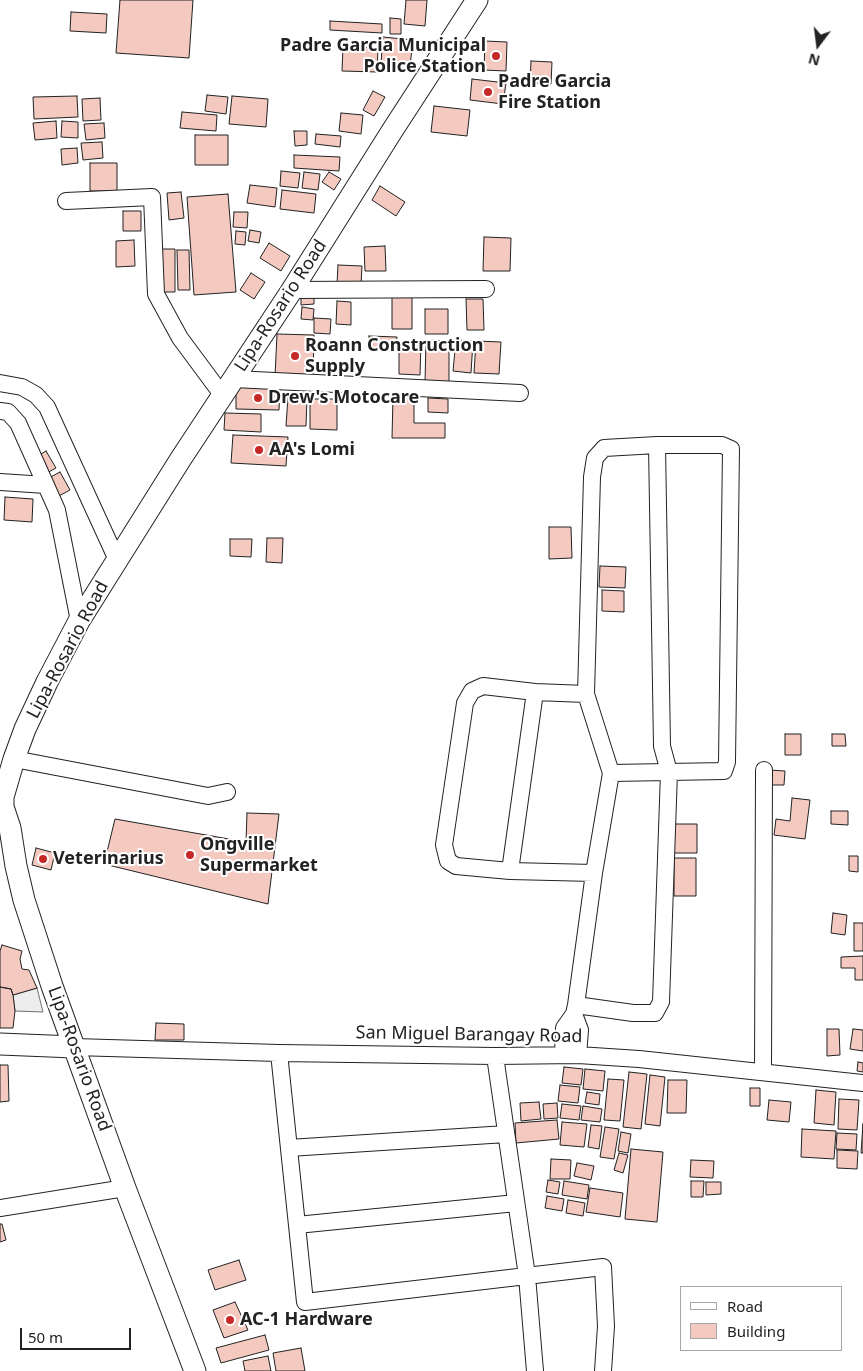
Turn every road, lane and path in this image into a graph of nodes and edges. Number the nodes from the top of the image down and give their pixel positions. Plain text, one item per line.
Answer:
1 (477, 0) edge
2 (66, 201) dead end
3 (292, 290) junction
4 (486, 290) dead end
5 (0, 383) edge
6 (229, 388) junction
7 (520, 393) dead end
8 (0, 411) edge
9 (657, 445) junction
10 (0, 482) edge
11 (46, 484) junction
12 (116, 560) junction
13 (79, 621) junction
14 (535, 692) junction
15 (586, 694) junction
16 (14, 759) junction
17 (764, 770) dead end
18 (669, 772) junction
19 (611, 773) junction
20 (227, 792) dead end
21 (1, 798) edge
22 (510, 872) junction
23 (594, 873) junction
24 (575, 1010) junction
25 (0, 1044) edge
26 (74, 1047) junction
27 (279, 1053) junction
28 (571, 1055) junction
29 (495, 1056) junction
30 (762, 1072) junction
31 (863, 1082) edge
32 (506, 1134) junction
33 (289, 1148) junction
34 (126, 1188) junction
35 (516, 1203) junction
36 (0, 1208) edge
37 (297, 1225) junction
38 (527, 1276) junction
39 (195, 1371) edge
40 (535, 1371) edge
41 (604, 1371) edge

1 - 3 main road, Lipa-Rosario Road
2 - 6 street
3 - 4 street
3 - 6 main road, Lipa-Rosario Road
5 - 12 street
6 - 7 street
6 - 12 main road, Lipa-Rosario Road
8 - 11 street
9 - 15 street
9 - 18 street
9 - 18 street
10 - 11 street
11 - 13 street
12 - 13 main road, Lipa-Rosario Road
13 - 16 main road, Lipa-Rosario Road
14 - 15 street
14 - 22 street
14 - 22 street
15 - 19 street
16 - 20 street
16 - 21 main road, Lipa-Rosario Road
17 - 30 street
18 - 19 street
18 - 24 street
19 - 23 street
21 - 26 main road, Lipa-Rosario Road
22 - 23 street
23 - 24 street
24 - 28 street
25 - 26 main road
26 - 27 street, San Miguel Barangay Road
26 - 34 main road, Lipa-Rosario Road
27 - 29 street, San Miguel Barangay Road
27 - 33 street
28 - 29 street, San Miguel Barangay Road
28 - 30 street, San Miguel Barangay Road
29 - 32 street
30 - 31 street, San Miguel Barangay Road
32 - 33 street
32 - 35 street
33 - 37 street
34 - 36 street
34 - 39 main road, Lipa-Rosario Road
35 - 37 street
35 - 38 street
37 - 38 street
38 - 40 street
38 - 41 street

